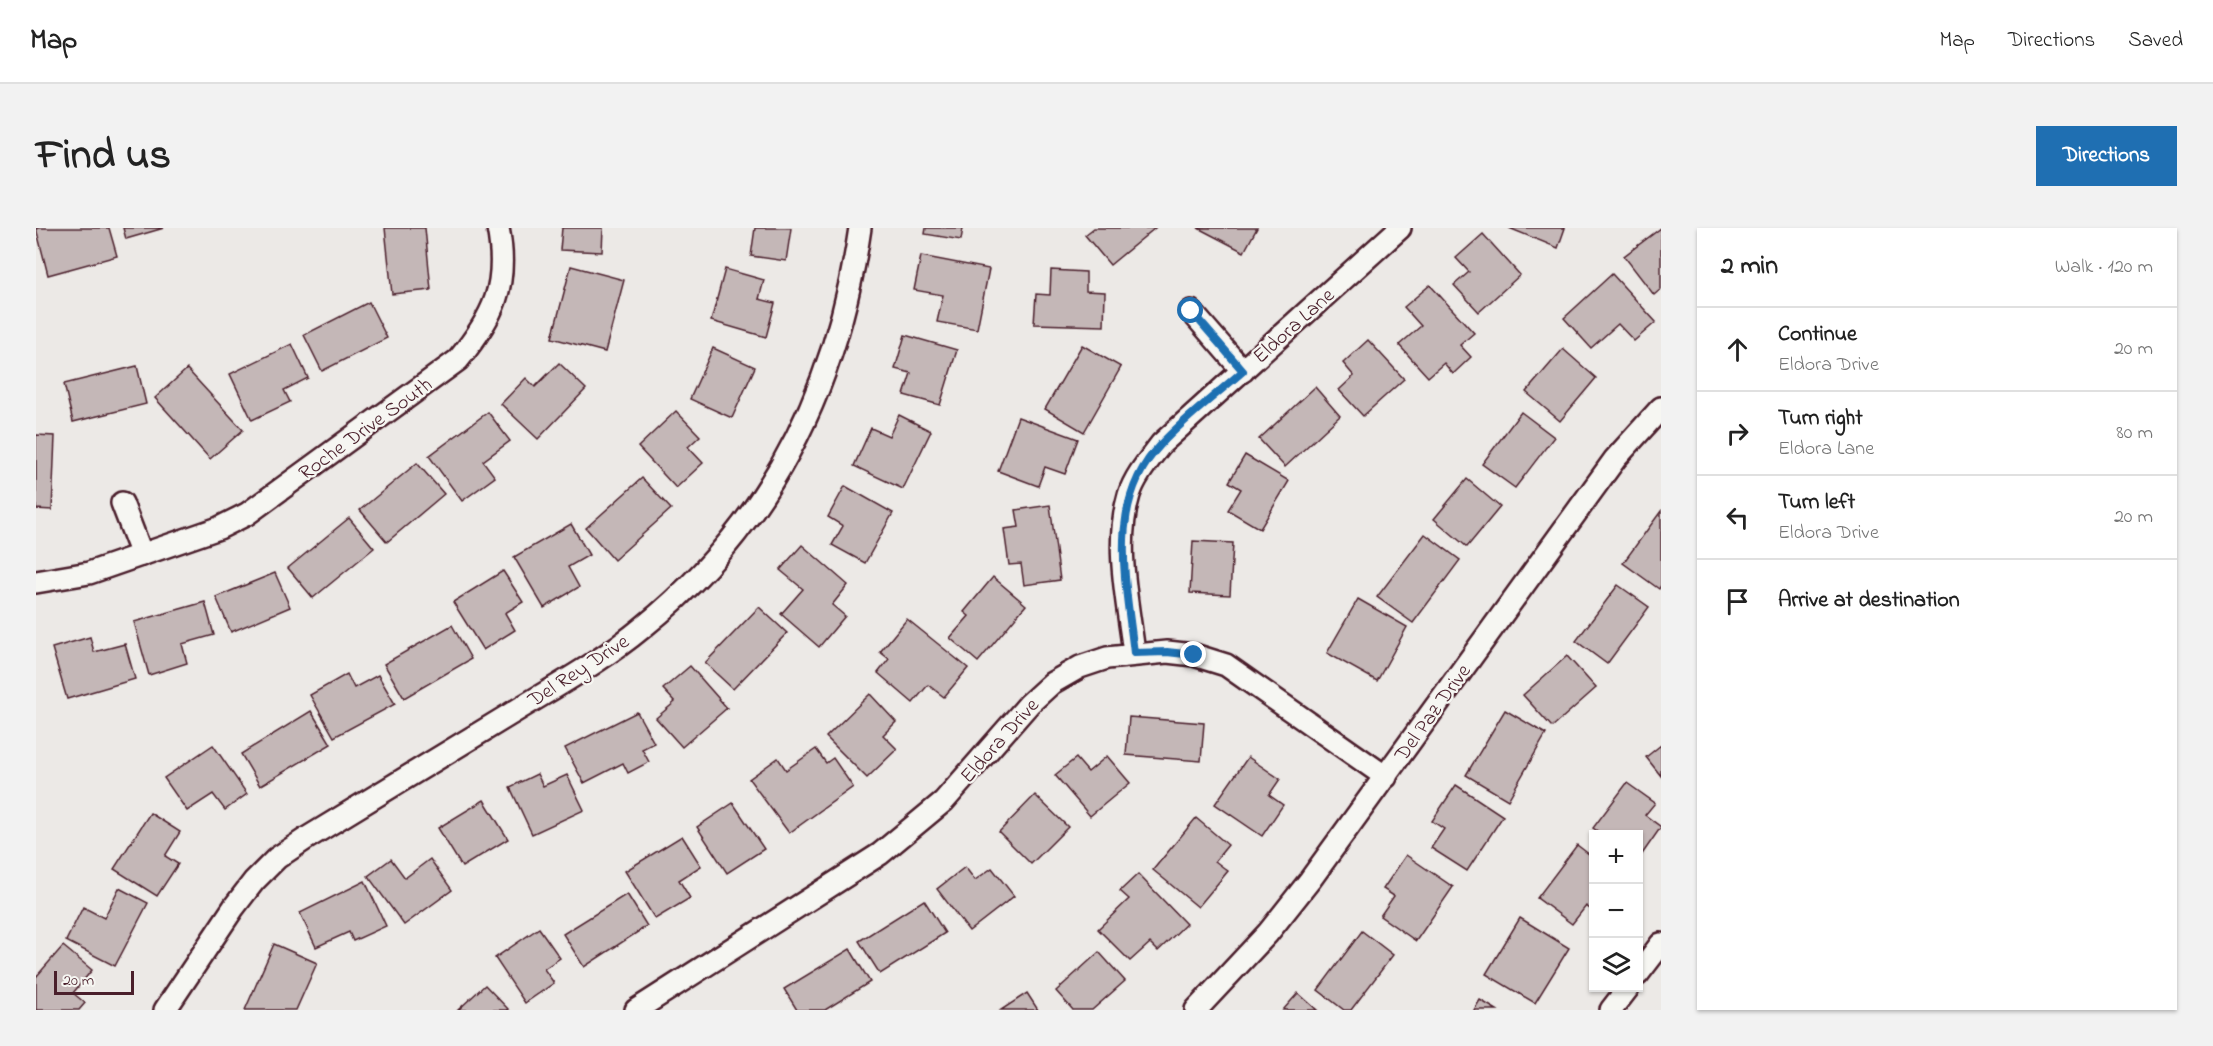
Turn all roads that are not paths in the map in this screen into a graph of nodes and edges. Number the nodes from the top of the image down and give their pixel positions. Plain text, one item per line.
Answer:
1 (498, 228) edge
2 (860, 228) edge
3 (1400, 228) edge
4 (1191, 311) dead end
5 (1243, 371) junction
6 (1661, 408) edge
7 (122, 503) dead end
8 (142, 555) junction
9 (36, 582) edge
10 (1134, 653) junction
11 (1386, 777) junction
12 (1661, 944) edge
13 (1643, 967) edge
14 (1624, 992) edge
15 (165, 1010) edge
16 (636, 1010) edge
17 (1196, 1010) edge
18 (1611, 1010) edge

1 - 8 street, Roche Drive South
2 - 15 street, Del Rey Drive
3 - 5 street, Eldora Lane
4 - 5 street
5 - 10 street, Eldora Lane
6 - 11 street, Del Paz Drive
7 - 8 street
8 - 9 street, Roche Drive South
10 - 11 street, Eldora Drive
10 - 16 street, Eldora Drive
11 - 17 street, Del Paz Drive
12 - 13 street
14 - 18 street

